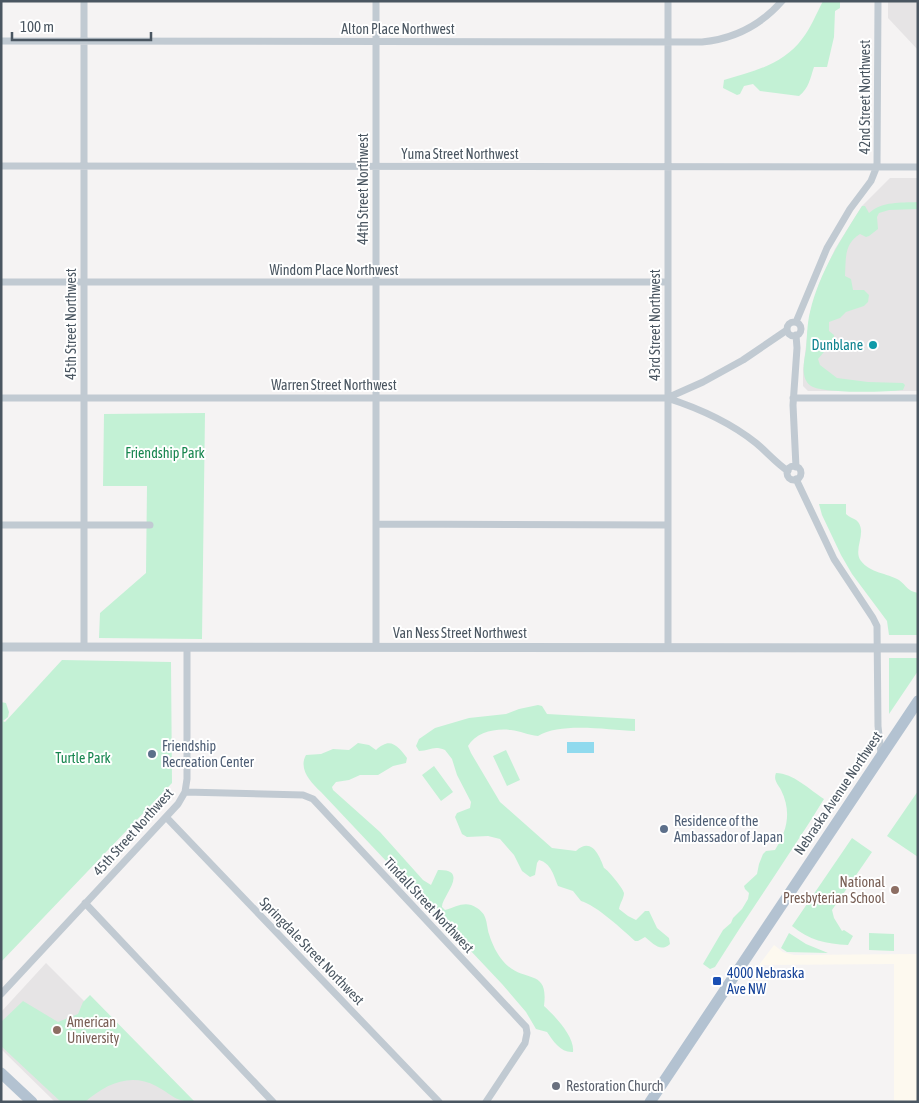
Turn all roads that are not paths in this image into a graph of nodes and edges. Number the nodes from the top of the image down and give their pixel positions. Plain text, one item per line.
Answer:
1 (84, 1) edge
2 (376, 1) edge
3 (668, 1) edge
4 (782, 1) edge
5 (878, 1) edge
6 (1, 41) edge
7 (84, 41) junction
8 (375, 42) junction
9 (668, 42) junction
10 (1, 166) edge
11 (84, 166) junction
12 (375, 166) junction
13 (877, 166) junction
14 (918, 166) edge
15 (668, 167) junction
16 (1, 282) edge
17 (83, 282) junction
18 (376, 282) junction
19 (668, 282) junction
20 (796, 322) junction
21 (787, 330) junction
22 (796, 335) junction
23 (83, 397) junction
24 (1, 398) edge
25 (376, 398) junction
26 (667, 398) junction
27 (793, 398) junction
28 (918, 398) edge
29 (796, 467) junction
30 (788, 471) junction
31 (796, 480) junction
32 (376, 524) junction
33 (1, 525) edge
34 (83, 525) junction
35 (150, 525) dead end
36 (667, 525) junction
37 (1, 647) edge
38 (84, 647) junction
39 (187, 647) junction
40 (376, 647) junction
41 (668, 648) junction
42 (878, 648) junction
43 (918, 648) edge
44 (918, 701) edge
45 (881, 754) junction
46 (185, 792) junction
47 (166, 817) junction
48 (85, 904) junction
49 (1, 994) edge
50 (1, 1073) edge
51 (32, 1102) edge
52 (273, 1102) edge
53 (438, 1102) edge
54 (486, 1102) edge
55 (650, 1102) edge

1 - 7 street, 45th Street Northwest
2 - 8 street, 44th Street Northwest
3 - 9 street, 43rd Street Northwest
4 - 9 street, Alton Place Northwest
5 - 13 street, 42nd Street Northwest
6 - 7 street, Alton Place Northwest
7 - 8 street, Alton Place Northwest
7 - 11 street, 45th Street Northwest
8 - 9 street, Alton Place Northwest
8 - 12 street, 44th Street Northwest
9 - 15 street, 43rd Street Northwest
10 - 11 street, Yuma Street Northwest
11 - 12 street, Yuma Street Northwest
11 - 17 street, 45th Street Northwest
12 - 15 street, Yuma Street Northwest
12 - 18 street, 44th Street Northwest
13 - 14 street, Yuma Street Northwest
13 - 15 street, Yuma Street Northwest
13 - 20 street, 42nd Street Northwest
15 - 19 street, 43rd Street Northwest
16 - 17 street, Windom Place Northwest
17 - 18 street, Windom Place Northwest
17 - 23 street, 45th Street Northwest
18 - 19 street, Windom Place Northwest
18 - 25 street, 44th Street Northwest
19 - 26 street, 43rd Street Northwest
20 - 21 street, 42nd Street Northwest
20 - 22 street, 42nd Street Northwest
21 - 22 street
21 - 26 street, Warren Street Northwest
22 - 27 street, 42nd Street Northwest
23 - 24 street, Warren Street Northwest
23 - 25 street, Warren Street Northwest
23 - 34 street, 45th Street Northwest
25 - 26 street, Warren Street Northwest
25 - 32 street, 44th Street Northwest
26 - 30 street, Warren Street Northwest
26 - 36 street, 43rd Street Northwest
27 - 28 street
27 - 29 street, 42nd Street Northwest
29 - 30 street
29 - 31 street, 42nd Street Northwest
30 - 31 street, 42nd Street Northwest
31 - 42 street, 42nd Street Northwest
32 - 36 street
32 - 40 street, 44th Street Northwest
33 - 34 street
34 - 35 street
34 - 38 street, 45th Street Northwest
36 - 41 street, 43rd Street Northwest
37 - 38 street, Van Ness Street Northwest
38 - 39 street, Van Ness Street Northwest
39 - 40 street, Van Ness Street Northwest
39 - 46 street, 45th Street Northwest
40 - 41 street, Van Ness Street Northwest
41 - 42 street, Van Ness Street Northwest
42 - 43 street, Van Ness Street Northwest
42 - 45 street, 42nd Street Northwest
44 - 45 main road, Nebraska Avenue Northwest
45 - 55 main road, Nebraska Avenue Northwest
46 - 47 street, 45th Street Northwest
46 - 54 street, Tindall Street Northwest
47 - 48 street, 45th Street Northwest
47 - 53 street, Springdale Street Northwest
48 - 49 street, 45th Street Northwest
48 - 52 street
50 - 51 main road

